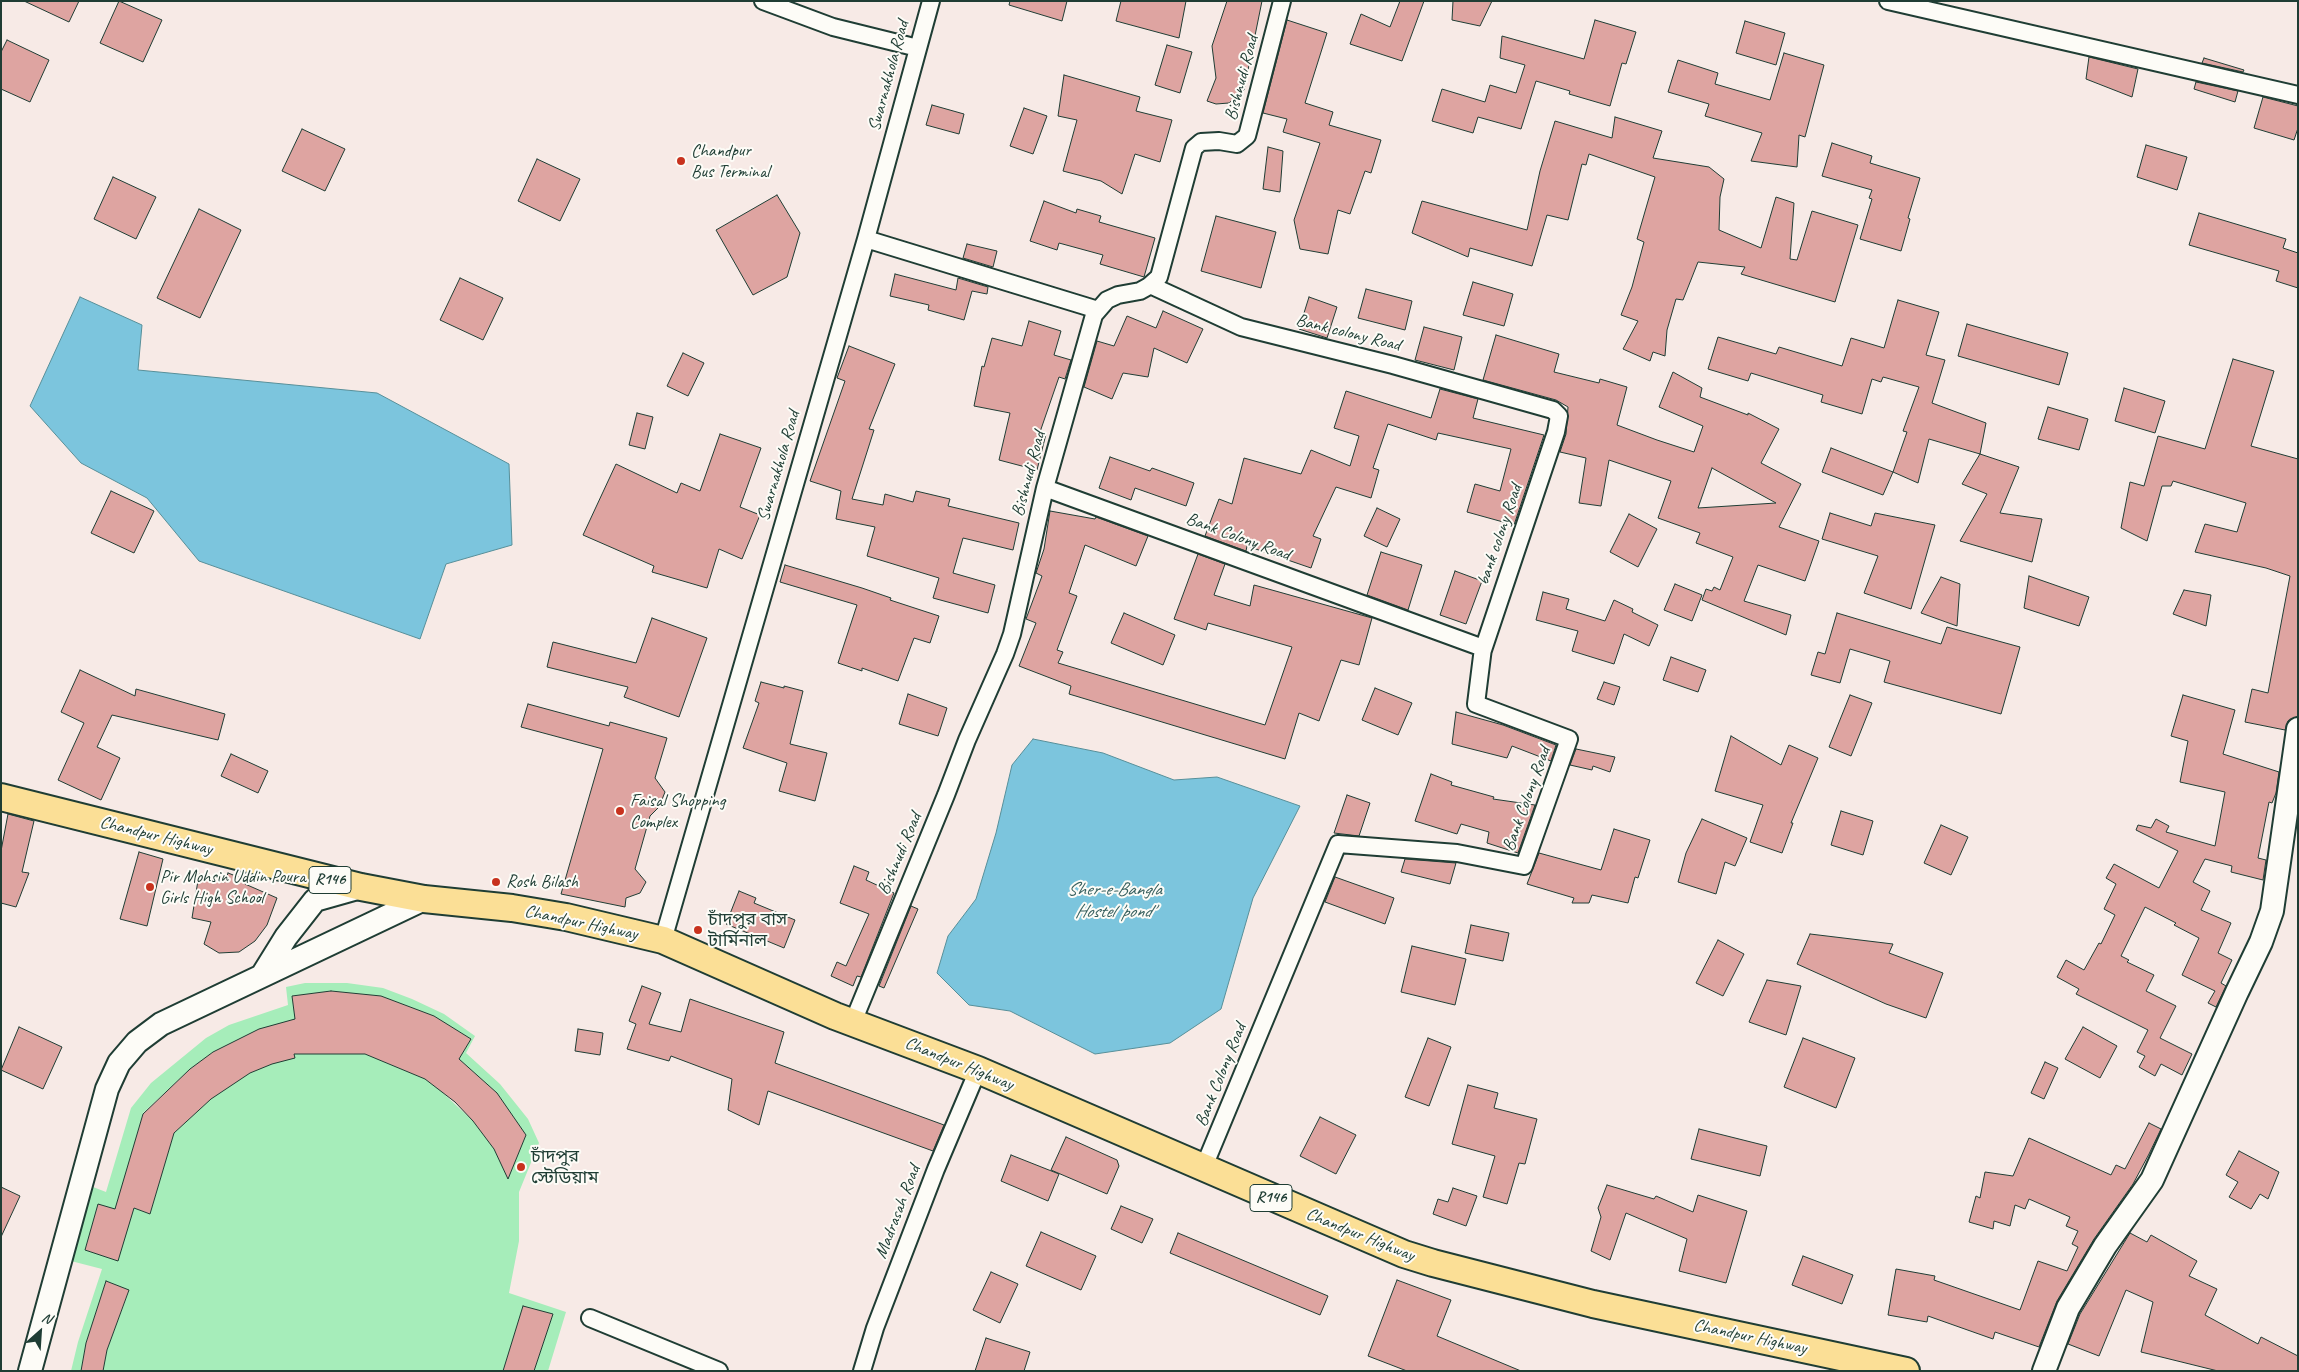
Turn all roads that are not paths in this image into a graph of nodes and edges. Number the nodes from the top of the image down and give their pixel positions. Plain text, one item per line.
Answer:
1 (762, 1) edge
2 (931, 1) edge
3 (1282, 1) edge
4 (1888, 1) edge
5 (918, 48) junction
6 (2298, 95) edge
7 (866, 238) junction
8 (1150, 285) junction
9 (1185, 301) dead end
10 (1098, 310) junction
11 (1556, 432) joint
12 (1045, 488) junction
13 (1483, 650) junction
14 (2298, 730) edge
15 (1, 797) edge
16 (361, 887) junction
17 (424, 899) junction
18 (663, 940) junction
19 (263, 974) junction
20 (853, 1022) junction
21 (978, 1070) junction
22 (1203, 1169) junction
23 (590, 1318) dead end
24 (30, 1371) edge
25 (719, 1371) edge
26 (862, 1371) edge
27 (1906, 1371) edge
28 (2044, 1371) edge

1 - 5 street
2 - 5 street, Swarnakhola Road
3 - 8 street, Bishnudi Road
4 - 6 street
5 - 7 street, Swarnakhola Road
7 - 10 street
7 - 18 street, Swarnakhola Road
8 - 9 street
8 - 10 street
8 - 11 street, Bank colony Road
10 - 12 street, Bishnudi Road
11 - 13 street, bank colony Road
12 - 13 street, Bank Colony Road
12 - 20 street, Bishnudi Road
13 - 22 street, Bank Colony Road
14 - 28 street
15 - 16 main road, Chandpur Highway / R146
16 - 17 main road, Chandpur Highway / R146
16 - 19 street
17 - 18 main road, Chandpur Highway / R146
17 - 19 street
18 - 20 main road, Chandpur Highway / R146
19 - 24 street
20 - 21 main road, Chandpur Highway / R146
21 - 22 main road, Chandpur Highway / R146
21 - 26 street, Madrasah Road
22 - 27 main road, Chandpur Highway / R146
23 - 25 street

